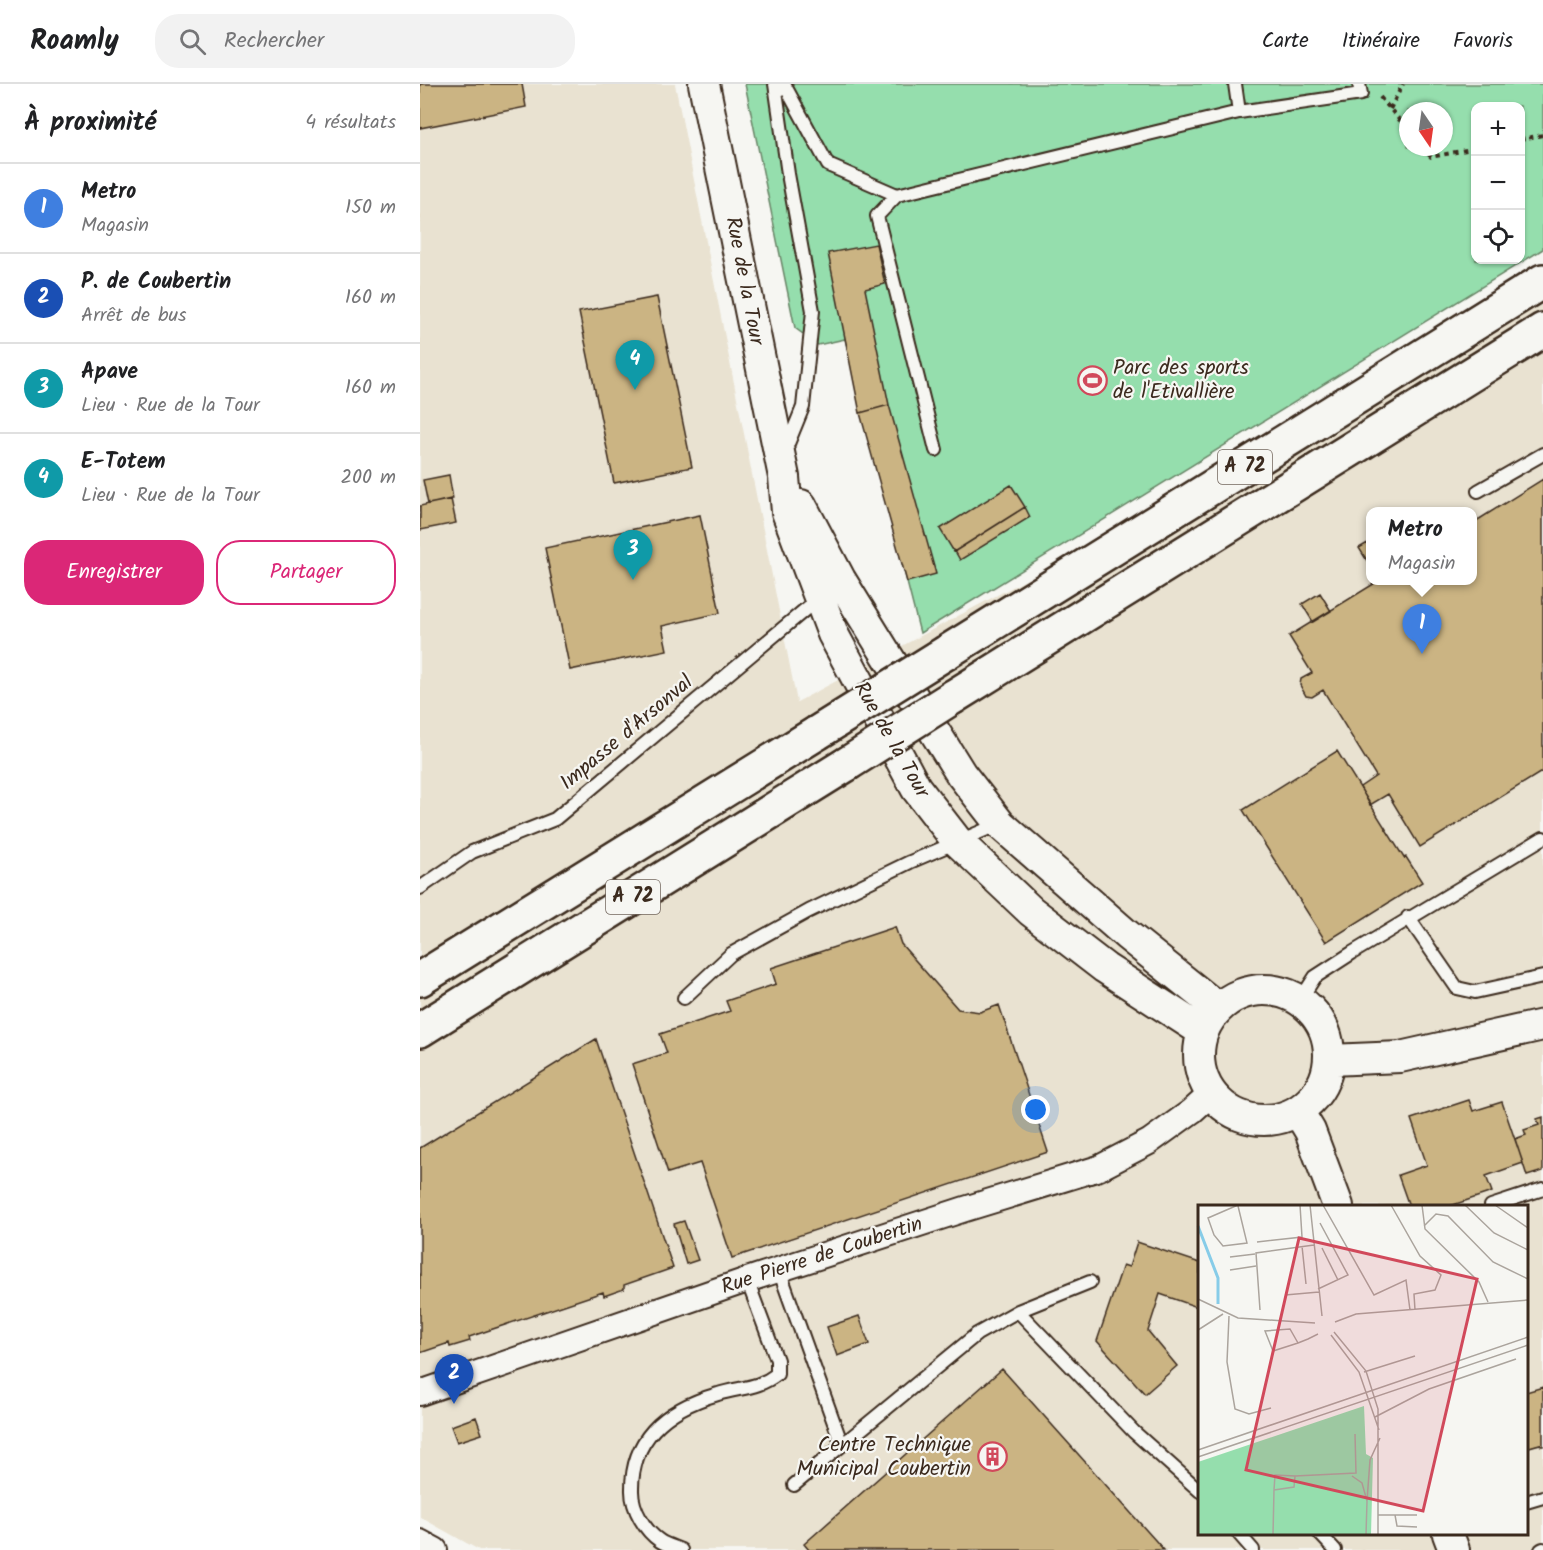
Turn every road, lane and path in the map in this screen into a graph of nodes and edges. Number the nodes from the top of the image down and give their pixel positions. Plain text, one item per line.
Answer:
1 (704, 84) edge
2 (775, 84) edge
3 (784, 84) edge
4 (1234, 84) edge
5 (1403, 84) edge
6 (1360, 89) edge
7 (1390, 109) junction
8 (1239, 112) junction
9 (1399, 120) edge
10 (1543, 135) edge
11 (1525, 138) edge
12 (1471, 149) edge
13 (1453, 153) edge
14 (897, 195) junction
15 (1543, 282) edge
16 (1543, 330) edge
17 (936, 450) dead end
18 (1543, 454) edge
19 (782, 470) junction
20 (1478, 491) dead end
21 (830, 588) junction
22 (1000, 824) junction
23 (1543, 838) edge
24 (957, 841) junction
25 (420, 888) edge
26 (1408, 917) junction
27 (1543, 977) edge
28 (420, 979) edge
29 (684, 998) dead end
30 (1300, 1000) junction
31 (1210, 1019) junction
32 (1543, 1025) edge
33 (420, 1030) edge
34 (1330, 1060) junction
35 (1211, 1094) junction
36 (1298, 1111) junction
37 (1543, 1189) edge
38 (1338, 1205) edge
39 (1494, 1205) edge
40 (779, 1270) junction
41 (747, 1280) junction
42 (1090, 1282) dead end
43 (1018, 1311) junction
44 (420, 1393) edge
45 (842, 1445) junction
46 (794, 1485) dead end
47 (1198, 1489) edge
48 (1543, 1497) edge
49 (1528, 1502) edge
50 (1241, 1535) edge
51 (1322, 1535) edge
52 (1449, 1535) edge
53 (420, 1542) edge
54 (435, 1550) edge
55 (681, 1550) edge
56 (1253, 1550) edge
57 (1335, 1550) edge
58 (1454, 1550) edge

1 - 19 street, Rue de la Tour
2 - 19 lane
3 - 14 lane
4 - 8 lane
5 - 7 path
6 - 7 path
6 - 8 lane
7 - 9 path
8 - 14 lane
10 - 11 path
12 - 13 path
14 - 17 lane
15 - 28 highway, A 72, bridge
16 - 33 highway, A 72, bridge
18 - 20 lane
19 - 21 street, Rue de la Tour
21 - 22 street, Rue de la Tour
21 - 24 street, Rue de la Tour
21 - 25 lane, Impasse d'Arsonval
22 - 24 lane
22 - 31 street, Rue de la Tour
23 - 26 lane
24 - 29 lane
24 - 31 street, Rue de la Tour
26 - 27 lane
26 - 30 lane
30 - 31 street
30 - 34 street
31 - 35 street
32 - 34 street
34 - 36 street
35 - 36 street
35 - 40 street, Rue Pierre de Coubertin
36 - 38 street
37 - 39 lane
40 - 41 street, Rue Pierre de Coubertin
40 - 45 lane
41 - 44 street, Rue Pierre de Coubertin
41 - 55 lane
42 - 43 lane
43 - 45 lane
43 - 47 lane
45 - 46 lane
48 - 49 lane
50 - 56 lane
51 - 57 lane
52 - 58 street
53 - 54 street

